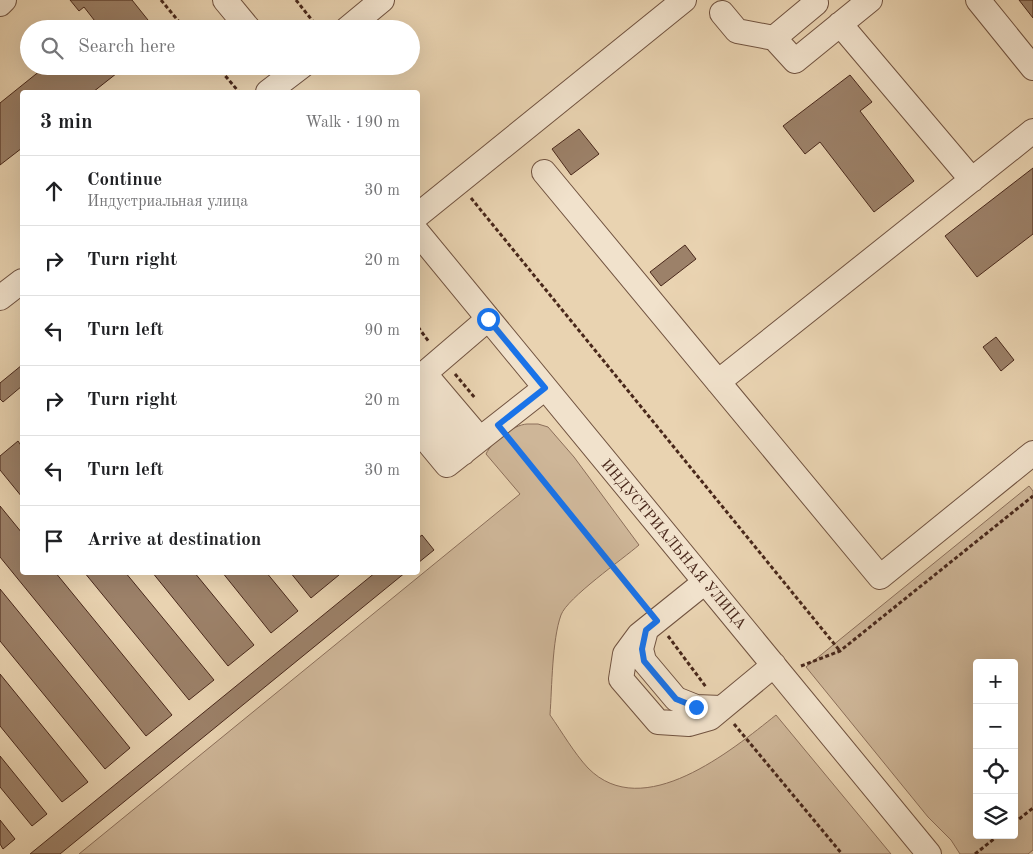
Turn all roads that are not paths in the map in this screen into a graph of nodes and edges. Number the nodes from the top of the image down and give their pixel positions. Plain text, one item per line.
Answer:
1 (4, 0) edge
2 (226, 0) edge
3 (382, 0) edge
4 (684, 0) edge
5 (814, 0) edge
6 (870, 0) edge
7 (978, 0) edge
8 (0, 4) edge
9 (722, 13) dead end
10 (242, 20) edge
11 (358, 20) edge
12 (840, 24) junction
13 (774, 38) junction
14 (1033, 68) edge
15 (293, 75) edge
16 (271, 90) edge
17 (1033, 131) edge
18 (544, 172) dead end
19 (972, 180) junction
20 (420, 213) edge
21 (420, 236) edge
22 (20, 283) edge
23 (0, 298) edge
24 (488, 319) junction
25 (421, 376) edge
26 (718, 382) junction
27 (545, 388) junction
28 (420, 397) edge
29 (420, 432) edge
30 (480, 439) junction
31 (1033, 453) edge
32 (705, 582) junction
33 (777, 670) junction
34 (930, 854) edge

1 - 8 street
2 - 10 street
3 - 11 street
4 - 20 street
5 - 13 street
6 - 12 street
7 - 14 street
9 - 13 street
12 - 13 street
12 - 19 street
15 - 16 street
17 - 19 street
18 - 26 street
19 - 26 street
21 - 24 street, ИНДУСТРИАЛЬНАЯ УЛИЦА
22 - 23 street
24 - 25 street
24 - 27 street, ИНДУСТРИАЛЬНАЯ УЛИЦА
25 - 30 street
26 - 31 street
27 - 30 street
27 - 32 street, ИНДУСТРИАЛЬНАЯ УЛИЦА
28 - 30 street
29 - 30 street
32 - 33 street, ИНДУСТРИАЛЬНАЯ УЛИЦА
32 - 33 street
33 - 34 street, ИНДУСТРИАЛЬНАЯ УЛИЦА

